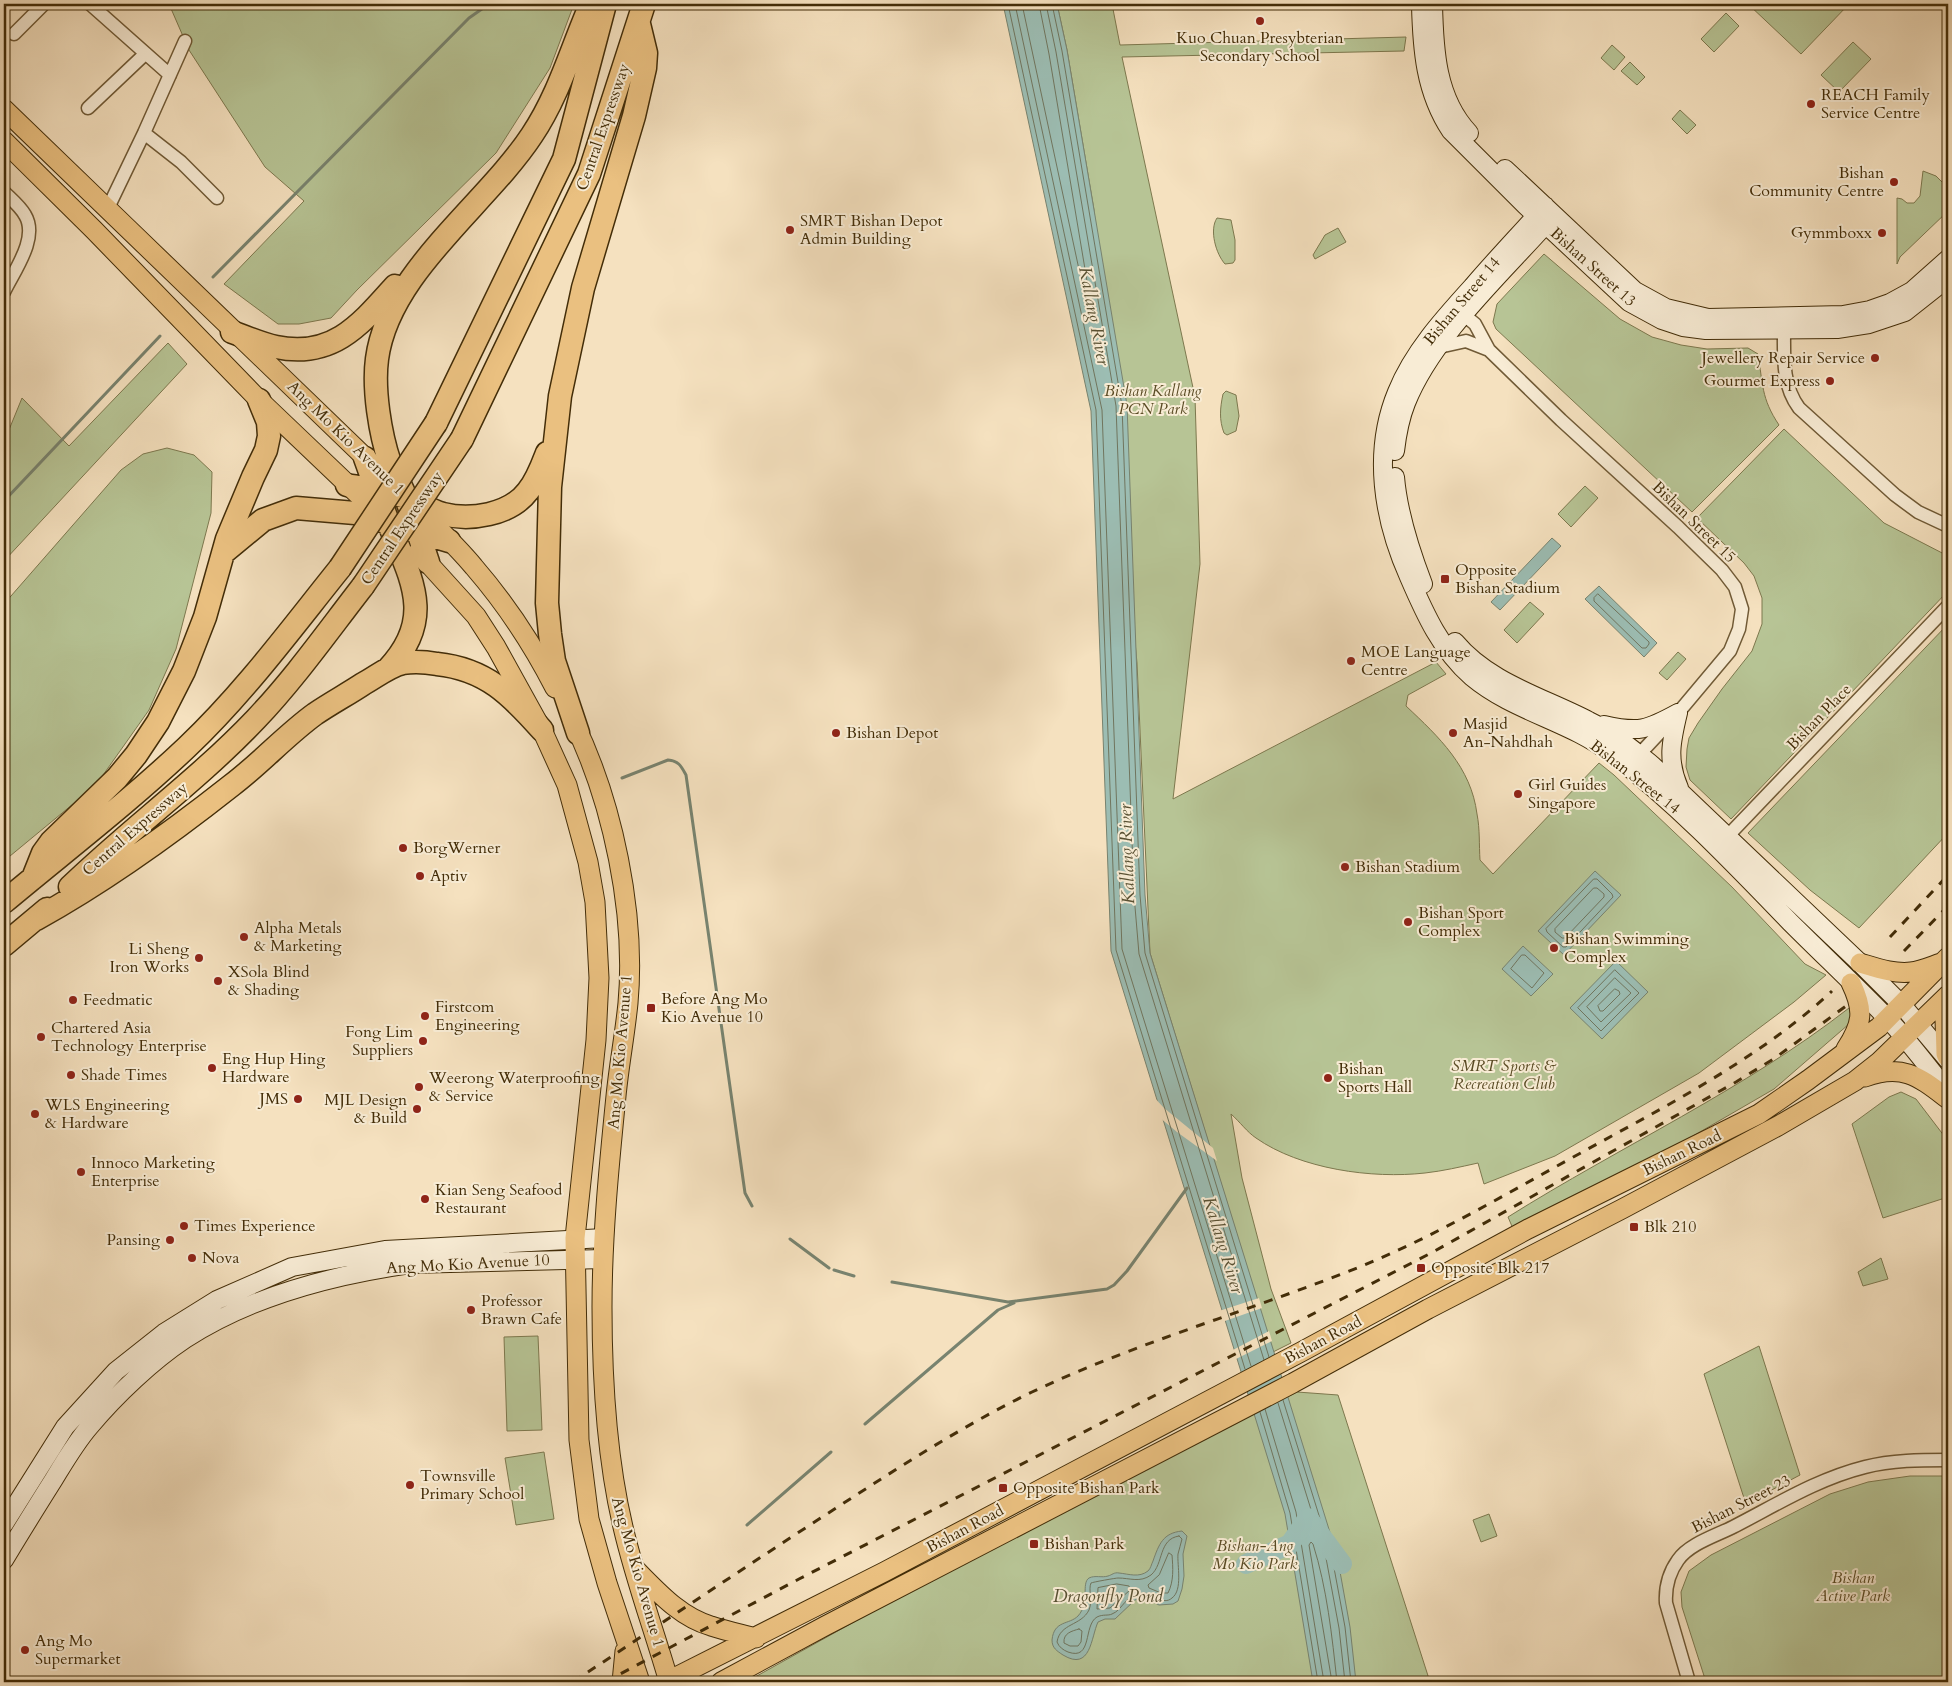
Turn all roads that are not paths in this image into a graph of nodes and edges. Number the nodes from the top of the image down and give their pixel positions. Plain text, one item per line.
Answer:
1 (44, 4) edge
2 (90, 4) edge
3 (591, 4) edge
4 (605, 4) edge
5 (1421, 4) edge
6 (1433, 4) edge
7 (641, 14) edge
8 (14, 34) dead end
9 (185, 41) dead end
10 (145, 54) junction
11 (170, 75) junction
12 (88, 108) dead end
13 (4, 110) edge
14 (144, 134) junction
15 (4, 141) edge
16 (4, 192) edge
17 (217, 198) dead end
18 (107, 210) junction
19 (1545, 215) junction
20 (439, 244) junction
21 (1948, 259) edge
22 (1948, 278) edge
23 (4, 292) edge
24 (1464, 314) junction
25 (1446, 315) junction
26 (1784, 329) junction
27 (232, 332) junction
28 (1439, 346) junction
29 (1489, 350) junction
30 (259, 400) junction
31 (555, 436) junction
32 (365, 458) junction
33 (347, 485) junction
34 (377, 491) junction
35 (406, 497) junction
36 (388, 524) junction
37 (1948, 526) edge
38 (418, 532) junction
39 (449, 541) junction
40 (223, 553) junction
41 (428, 562) junction
42 (1948, 606) edge
43 (388, 669) junction
44 (1678, 713) junction
45 (1589, 721) junction
46 (542, 730) junction
47 (578, 733) junction
48 (1633, 761) junction
49 (1681, 793) junction
50 (1726, 836) junction
51 (1724, 854) junction
52 (32, 878) junction
53 (4, 902) edge
54 (36, 919) junction
55 (4, 945) edge
56 (1945, 960) edge
57 (1860, 963) junction
58 (1851, 982) junction
59 (1948, 995) edge
60 (1902, 1005) junction
61 (1948, 1011) edge
62 (1888, 1019) junction
63 (1918, 1024) junction
64 (1904, 1038) junction
65 (1841, 1056) junction
66 (1948, 1059) edge
67 (1855, 1081) junction
68 (1948, 1092) edge
69 (1948, 1099) edge
70 (575, 1238) junction
71 (604, 1238) junction
72 (575, 1258) junction
73 (603, 1259) junction
74 (1948, 1460) edge
75 (4, 1524) edge
76 (4, 1560) edge
77 (634, 1567) junction
78 (756, 1638) junction
79 (626, 1644) junction
80 (622, 1682) edge
81 (640, 1682) edge
82 (668, 1682) edge
83 (721, 1682) edge
84 (1690, 1682) edge

1 - 8 street
2 - 10 street
3 - 20 highway
4 - 52 highway, Central Expressway, bridge
5 - 19 street, Bishan Street 13
6 - 19 street, Bishan Street 13
7 - 31 highway
7 - 54 highway, Central Expressway, bridge
9 - 11 street
10 - 11 street
10 - 12 street
11 - 14 street
13 - 18 main road, Ang Mo Kio Avenue 1
14 - 17 street
14 - 18 street
15 - 30 main road, Ang Mo Kio Avenue 1
16 - 23 street
18 - 27 main road, Ang Mo Kio Avenue 1
19 - 21 street, Bishan Street 13
19 - 24 street, Bishan Street 14
19 - 25 street, Bishan Street 14
19 - 26 street, Bishan Street 13
20 - 27 highway
20 - 35 highway
22 - 26 street, Bishan Street 13
24 - 25 street
24 - 28 street, Bishan Street 14
24 - 29 street, Bishan Street 15
25 - 48 street, Bishan Street 14
26 - 37 street
27 - 32 main road, Ang Mo Kio Avenue 1
28 - 29 street, Bishan Street 15
28 - 45 street, Bishan Street 14
29 - 44 street, Bishan Street 15
30 - 33 main road, Ang Mo Kio Avenue 1
30 - 40 highway
31 - 35 highway
31 - 47 highway
32 - 34 highway
32 - 35 main road, Ang Mo Kio Avenue 1
33 - 34 highway
33 - 36 main road, Ang Mo Kio Avenue 1
34 - 35 highway
34 - 36 highway
35 - 38 highway
35 - 39 main road, Ang Mo Kio Avenue 1
36 - 38 highway
36 - 40 highway
36 - 41 main road, Ang Mo Kio Avenue 1
36 - 43 highway
38 - 39 highway
38 - 41 highway
39 - 47 main road, Ang Mo Kio Avenue 1
40 - 52 highway
41 - 46 main road, Ang Mo Kio Avenue 1
42 - 50 street, Bishan Place
43 - 46 highway
43 - 54 highway
44 - 45 street
44 - 48 street, Bishan Street 15
44 - 49 street
45 - 48 street, Bishan Street 14
46 - 70 main road, Ang Mo Kio Avenue 1
47 - 71 main road, Ang Mo Kio Avenue 1
48 - 49 street, Bishan Street 14
48 - 51 street, Bishan Street 14
49 - 50 street, Bishan Street 14
50 - 51 street
50 - 57 street, Bishan Street 14
51 - 58 street, Bishan Street 14
52 - 53 highway, Central Expressway
54 - 55 highway, Central Expressway
56 - 57 main road
56 - 60 main road, Bishan Road
57 - 60 street, Bishan Street 14
58 - 62 street, Bishan Street 14
58 - 65 main road
59 - 63 main road, Bishan Road
60 - 62 main road, Bishan Road
60 - 63 street, Bishan Street 14
61 - 66 main road
62 - 64 street, Bishan Street 14
62 - 65 main road, Bishan Road
63 - 64 main road, Bishan Road
63 - 66 street, Bishan Street 14
64 - 67 main road, Bishan Road
64 - 68 street, Bishan Street 14
65 - 78 main road, Bishan Road
67 - 69 main road
67 - 83 main road, Bishan Road
70 - 71 street, Ang Mo Kio Avenue 10
70 - 72 main road, Ang Mo Kio Avenue 1
70 - 75 street, Ang Mo Kio Avenue 10
71 - 73 main road, Ang Mo Kio Avenue 1
72 - 73 street, Ang Mo Kio Avenue 10
72 - 76 street, Ang Mo Kio Avenue 10
72 - 79 main road, Ang Mo Kio Avenue 1
73 - 77 main road, Ang Mo Kio Avenue 1
74 - 84 street, Bishan Street 23
77 - 78 main road
77 - 82 main road, Ang Mo Kio Avenue 1
78 - 82 main road, Bishan Road
79 - 80 main road
79 - 81 main road, Ang Mo Kio Avenue 1

